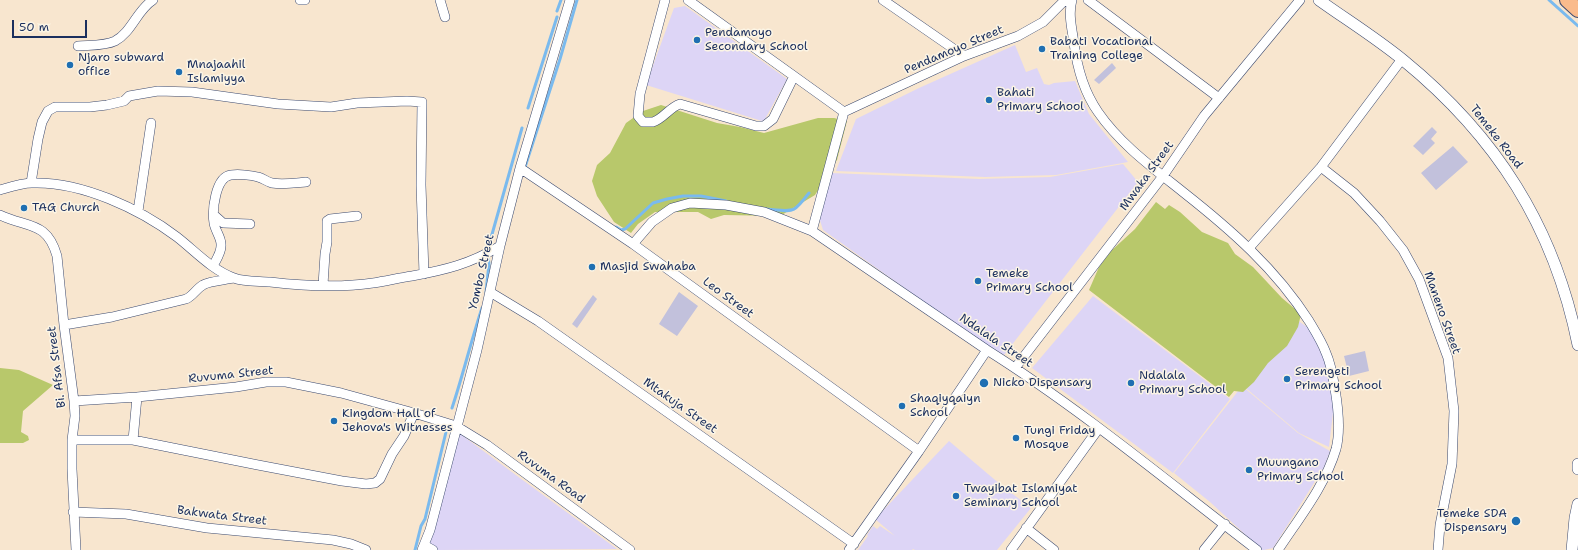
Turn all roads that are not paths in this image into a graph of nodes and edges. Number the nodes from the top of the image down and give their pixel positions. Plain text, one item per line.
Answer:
1 (153, 0) edge
2 (300, 0) edge
3 (305, 0) edge
4 (440, 0) edge
5 (570, 0) edge
6 (665, 0) edge
7 (688, 0) edge
8 (883, 0) edge
9 (1066, 0) edge
10 (1072, 0) edge
11 (1088, 0) edge
12 (1300, 0) edge
13 (1319, 0) edge
14 (1567, 0) edge
15 (1578, 10) edge
16 (445, 17) dead end
17 (78, 46) dead end
18 (964, 56) junction
19 (1402, 60) junction
20 (794, 76) junction
21 (1219, 98) junction
22 (844, 112) junction
23 (151, 123) dead end
24 (1321, 167) junction
25 (520, 168) junction
26 (1163, 176) junction
27 (31, 182) junction
28 (306, 182) dead end
29 (0, 190) edge
30 (138, 211) junction
31 (214, 215) junction
32 (0, 216) edge
33 (357, 216) dead end
34 (250, 224) dead end
35 (812, 231) junction
36 (633, 244) junction
37 (500, 246) junction
38 (1249, 248) junction
39 (213, 266) junction
40 (424, 274) junction
41 (234, 278) junction
42 (322, 285) junction
43 (490, 292) junction
44 (64, 325) junction
45 (1578, 345) edge
46 (987, 350) junction
47 (1015, 368) junction
48 (137, 397) junction
49 (74, 401) junction
50 (414, 413) junction
51 (456, 426) junction
52 (1099, 428) junction
53 (72, 440) junction
54 (133, 440) junction
55 (919, 451) junction
56 (1578, 464) edge
57 (1578, 469) edge
58 (1578, 504) edge
59 (73, 512) junction
60 (1225, 524) junction
61 (1026, 528) junction
62 (349, 547) edge
63 (423, 547) edge
64 (852, 547) edge
65 (76, 550) edge
66 (366, 550) edge
67 (433, 550) edge
68 (630, 550) edge
69 (1011, 550) edge
70 (1054, 550) edge
71 (1204, 550) edge
72 (1257, 550) edge
73 (1278, 550) edge
74 (1438, 550) edge
75 (1572, 550) edge

1 - 17 street
2 - 3 street
4 - 16 street
5 - 25 street, Yombo Street
6 - 20 street
7 - 20 street
8 - 18 street
9 - 18 street, Pendamoyo Street
10 - 26 street
11 - 21 street
12 - 21 street, Mwaka Street
13 - 19 street, Temeke Road
14 - 15 main road
18 - 22 street, Pendamoyo Street
19 - 24 street
19 - 45 street, Temeke Road
20 - 22 street
21 - 26 street, Mwaka Street
22 - 35 street
23 - 30 street
24 - 38 street
24 - 74 street, Maneno Street
25 - 36 street, Leo Street
25 - 37 street, Yombo Street
26 - 38 street
26 - 47 street, Mwaka Street
27 - 29 street
27 - 30 street
27 - 40 street
28 - 31 street
30 - 39 street
31 - 34 street
31 - 39 street
32 - 44 street, Bi. Afsa Street
33 - 42 street
35 - 36 street, Ndalala Street
35 - 46 street, Ndalala Street
36 - 55 street, Leo Street
37 - 40 street
37 - 43 street, Yombo Street
38 - 73 street
39 - 41 street
40 - 42 street
41 - 42 street
41 - 44 street
43 - 51 street, Yombo Street
43 - 64 street, Mtakuja Street
44 - 49 street, Bi. Afsa Street
46 - 47 street, Ndalala Street
46 - 55 street
47 - 52 street, Ndalala Street
48 - 49 street, Ruvuma Street
48 - 50 street, Ruvuma Street
48 - 54 street
49 - 53 street, Bi. Afsa Street
50 - 51 street, Ruvuma Street
50 - 54 street
51 - 63 street, Yombo Street
51 - 68 street, Ruvuma Road
52 - 60 street, Ndalala Street
52 - 61 street
53 - 54 street
53 - 59 street, Bi. Afsa Street
55 - 64 street
56 - 57 street
58 - 75 street
59 - 62 street, Bakwata Street
59 - 65 street, Bi. Afsa Street
60 - 71 street
60 - 72 street, Ndalala Street
61 - 69 street
61 - 70 street
62 - 66 street, Bakwata Street
63 - 67 street

